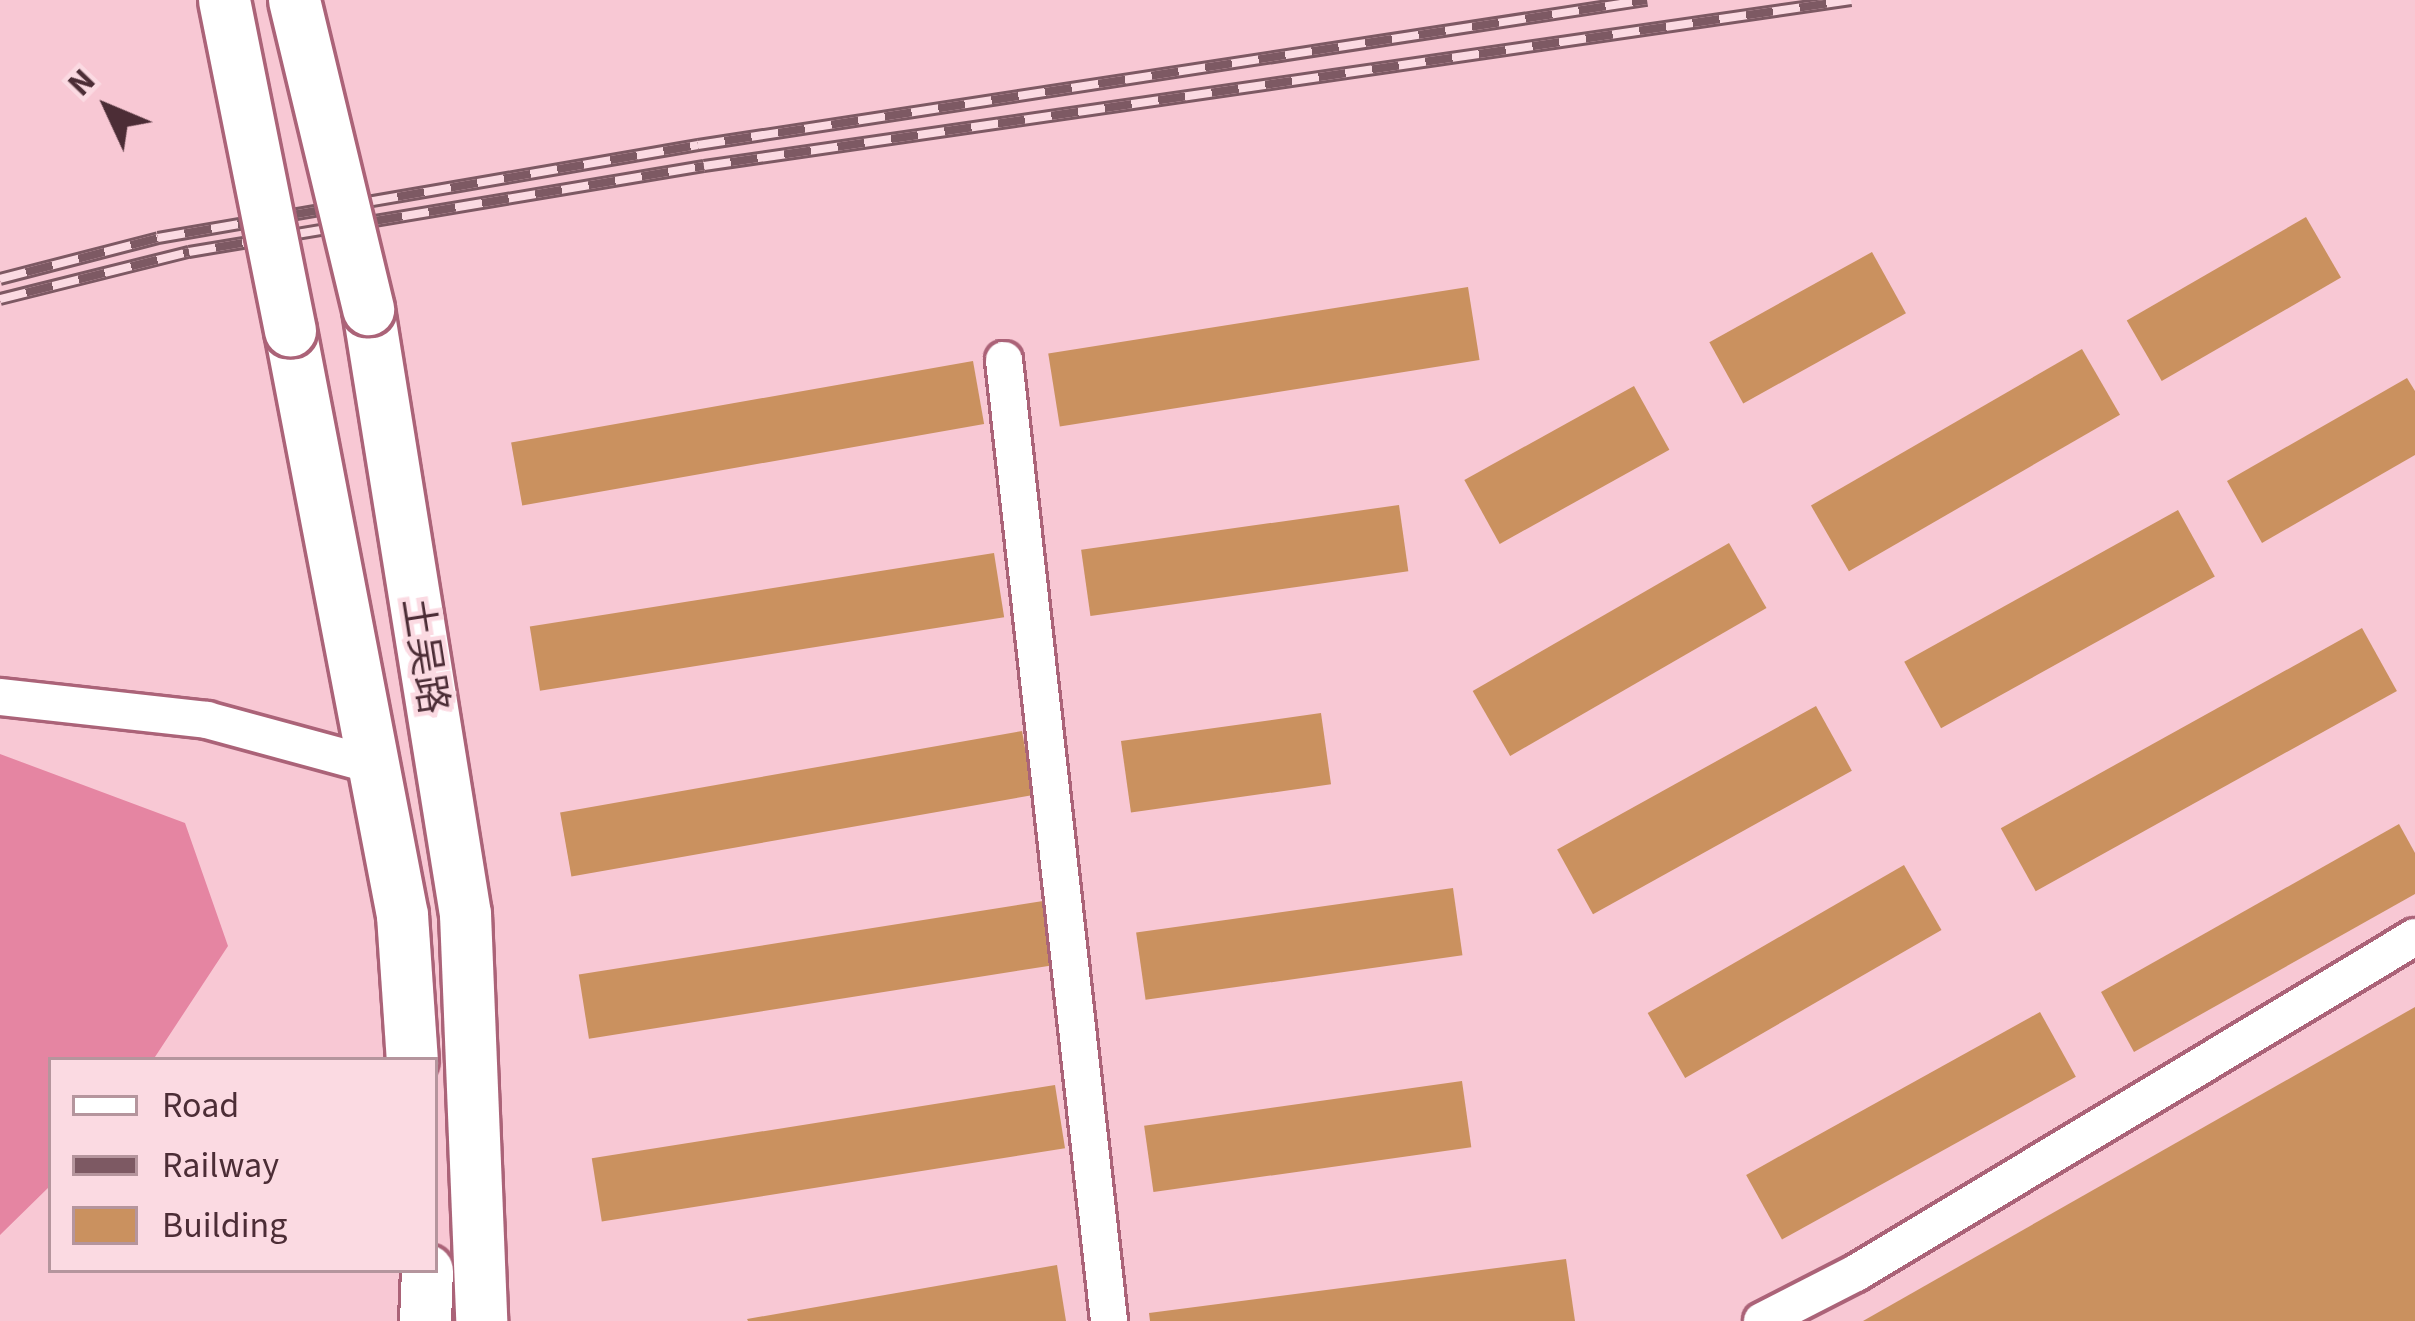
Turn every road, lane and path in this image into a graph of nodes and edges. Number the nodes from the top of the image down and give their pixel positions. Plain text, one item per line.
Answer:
1 (224, 0) edge
2 (294, 0) edge
3 (1004, 360) dead end
4 (0, 697) edge
5 (373, 765) junction
6 (2415, 937) edge
7 (412, 1057) edge
8 (427, 1273) edge
9 (425, 1321) edge
10 (481, 1321) edge
11 (1109, 1321) edge
12 (1762, 1321) edge

1 - 5 main road, 土吴路, bridge
2 - 10 main road, 土吴路, bridge
3 - 11 street
4 - 5 street
5 - 7 main road, 土吴路
6 - 12 street
8 - 9 main road

